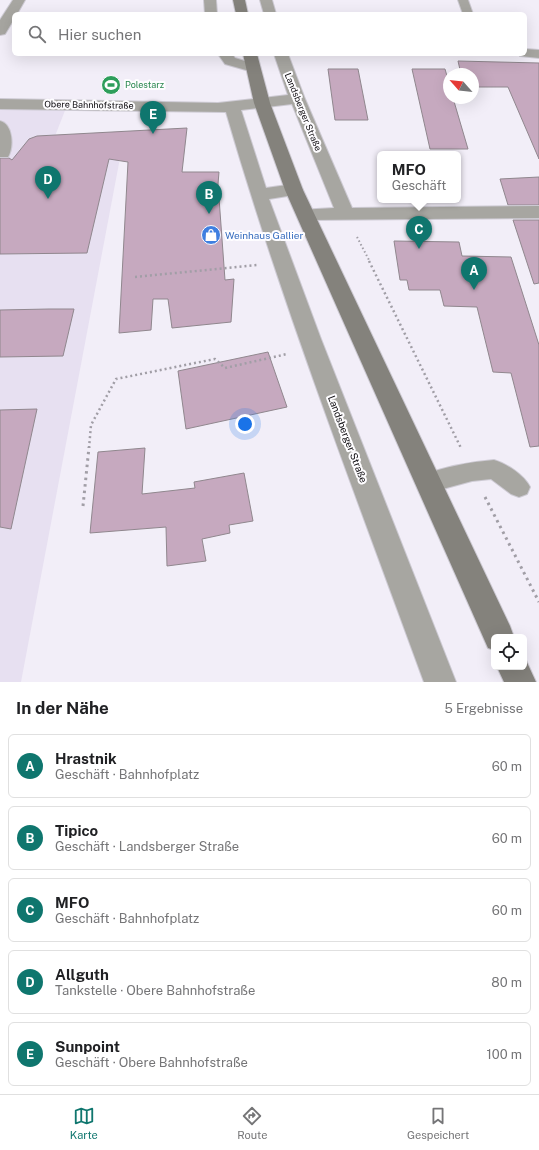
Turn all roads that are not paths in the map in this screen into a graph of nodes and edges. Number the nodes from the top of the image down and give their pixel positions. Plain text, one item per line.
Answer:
1 (19, 0) edge
2 (210, 0) edge
3 (239, 0) edge
4 (266, 0) edge
5 (463, 0) edge
6 (211, 12) edge
7 (242, 12) edge
8 (269, 12) edge
9 (467, 12) edge
10 (0, 31) edge
11 (527, 53) edge
12 (539, 54) edge
13 (226, 56) edge
14 (282, 56) edge
15 (252, 61) edge
16 (297, 100) junction
17 (262, 103) junction
18 (5, 104) edge
19 (232, 107) junction
20 (0, 123) edge
21 (3, 154) dead end
22 (294, 190) junction
23 (259, 195) junction
24 (539, 212) edge
25 (345, 213) junction
26 (306, 214) junction
27 (428, 483) junction
28 (519, 487) dead end
29 (498, 634) edge
30 (514, 670) edge
31 (440, 682) edge
32 (520, 682) edge

1 - 10 street
2 - 6 street
3 - 7 main road
4 - 8 street
5 - 9 lane
11 - 12 street
13 - 15 street
14 - 16 street, Landsberger Straße
15 - 17 main road
16 - 17 street, Obere Bahnhofstraße
16 - 25 street, Landsberger Straße
17 - 19 street, Obere Bahnhofstraße
17 - 22 main road
18 - 19 street, Obere Bahnhofstraße
18 - 20 lane
19 - 23 street, Landsberger Straße
20 - 21 lane
22 - 23 street
22 - 26 main road
23 - 31 street, Landsberger Straße
24 - 25 street
25 - 26 street
26 - 27 main road
27 - 28 lane
27 - 29 main road
30 - 32 main road

